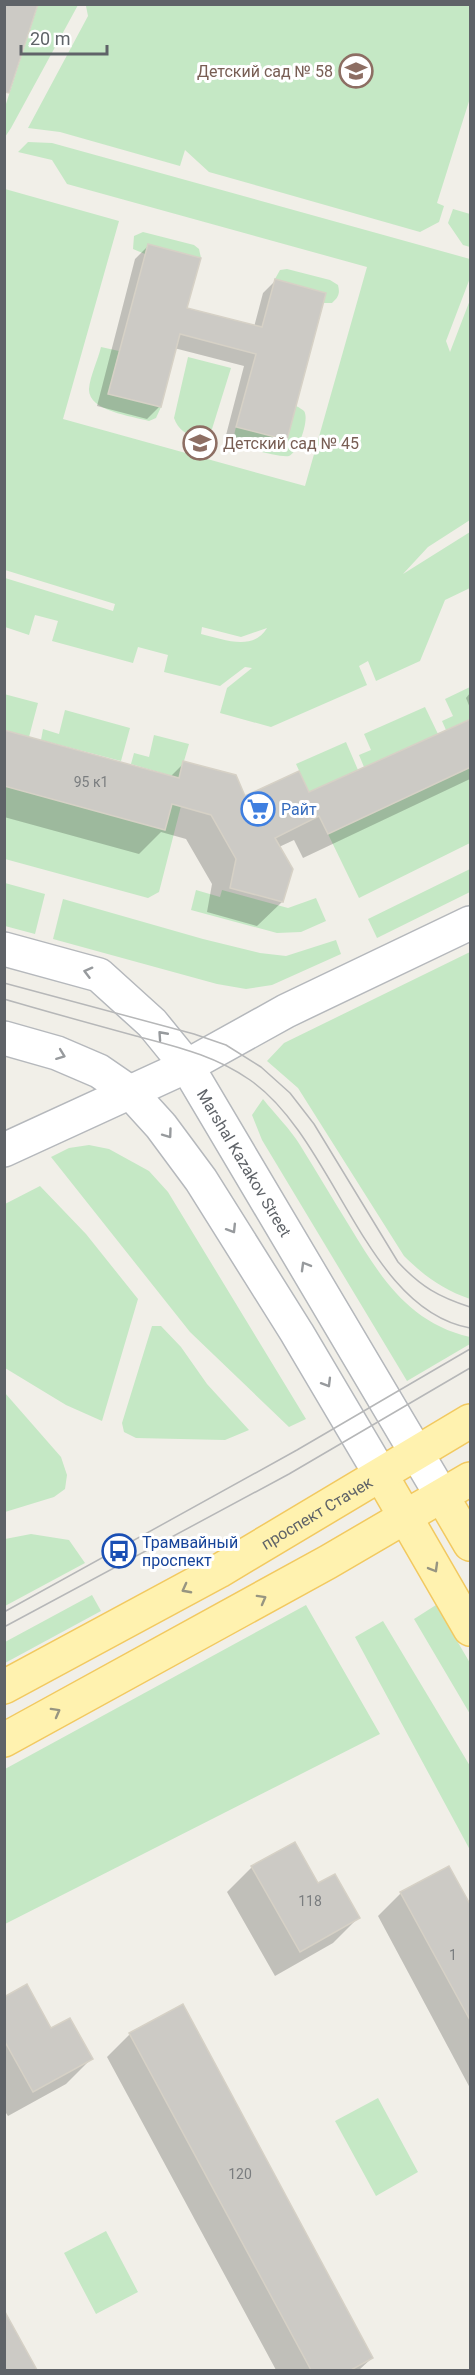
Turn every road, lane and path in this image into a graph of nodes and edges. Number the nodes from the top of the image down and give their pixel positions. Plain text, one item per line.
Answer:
1 (471, 923) edge
2 (4, 949) edge
3 (4, 1038) edge
4 (187, 1066) junction
5 (130, 1093) junction
6 (4, 1150) edge
7 (471, 1420) edge
8 (418, 1453) junction
9 (381, 1475) junction
10 (471, 1479) edge
11 (442, 1496) junction
12 (405, 1517) junction
13 (471, 1544) edge
14 (471, 1629) edge
15 (4, 1687) edge
16 (4, 1740) edge

1 - 4 street
4 -> 2 street, Marshal Kazakov Street
3 -> 5 street
4 - 5 street
8 -> 4 street, Marshal Kazakov Street
5 - 6 street
5 -> 9 street
7 - 8 main road, проспект Стачек
8 - 9 main road, проспект Стачек
8 - 11 street
9 - 12 main road
9 -> 15 main road, проспект Стачек
10 - 11 main road
11 - 12 main road
11 - 13 main road
12 -> 14 main road
16 -> 12 main road

